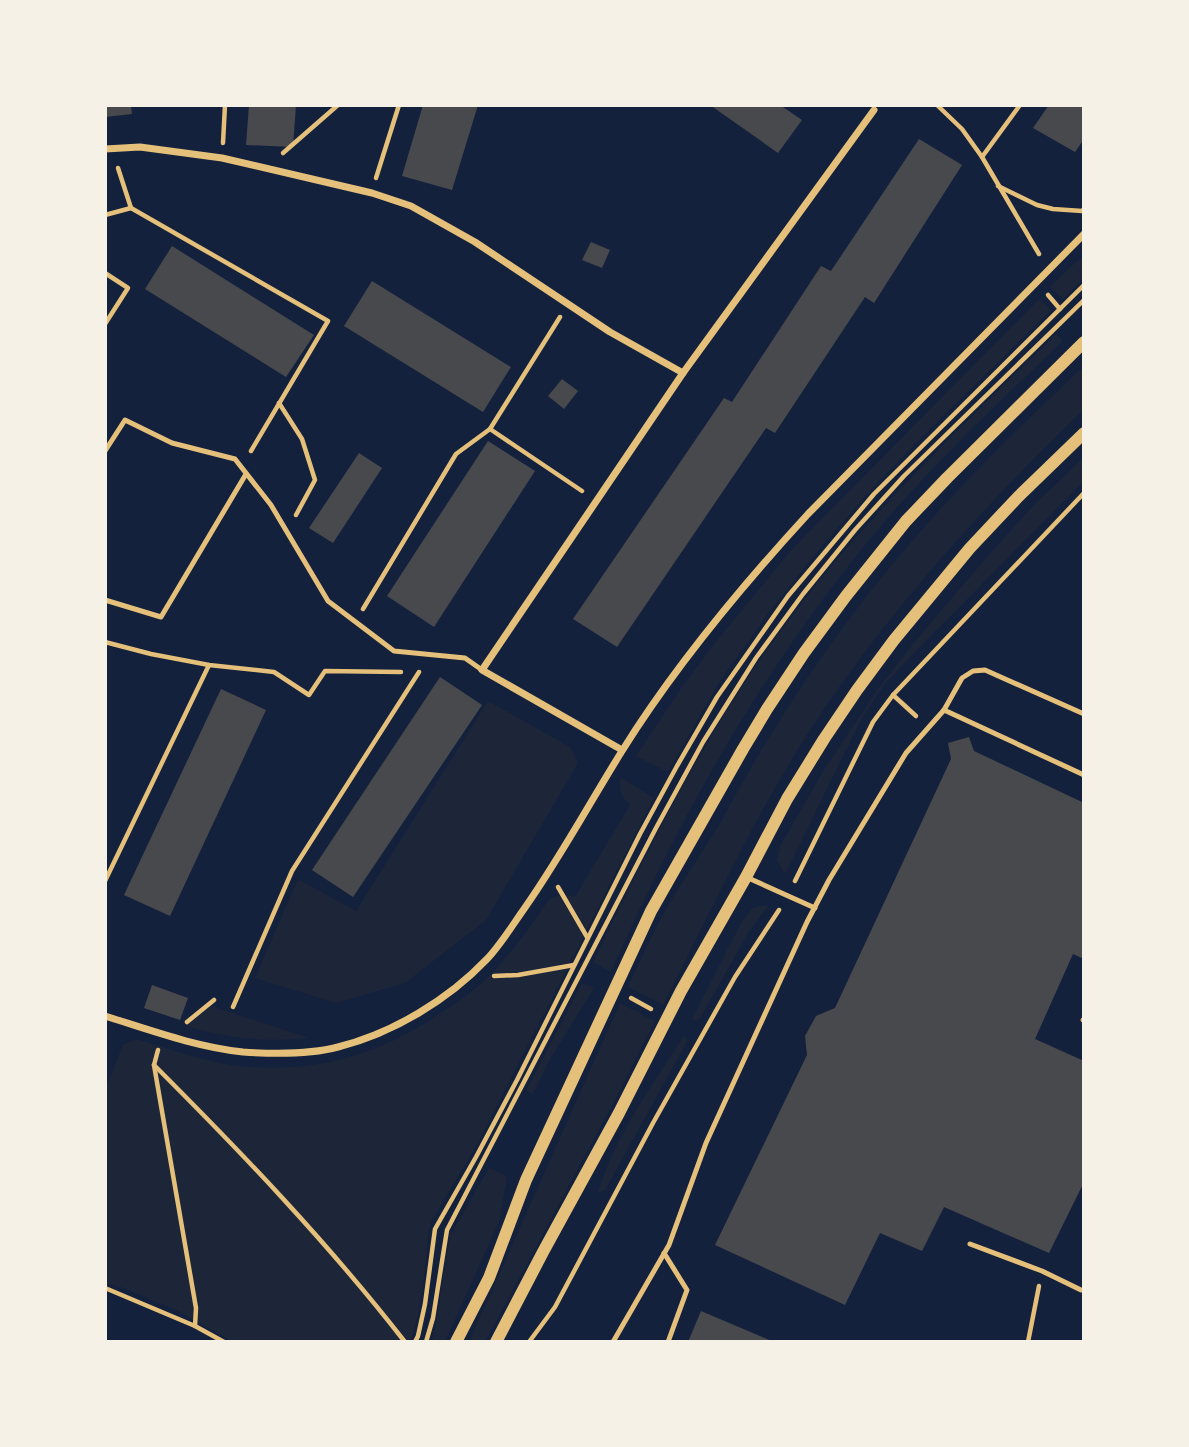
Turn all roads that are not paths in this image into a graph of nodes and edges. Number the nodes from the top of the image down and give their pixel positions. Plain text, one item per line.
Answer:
1 (874, 110) dead end
2 (105, 149) edge
3 (1084, 234) edge
4 (1084, 342) edge
5 (683, 373) junction
6 (1084, 433) edge
7 (105, 451) edge
8 (246, 474) junction
9 (105, 600) edge
10 (482, 670) junction
11 (944, 710) junction
12 (1084, 714) edge
13 (622, 750) junction
14 (1084, 775) edge
15 (746, 877) junction
16 (815, 908) junction
17 (105, 1016) edge
18 (970, 1244) dead end
19 (664, 1253) junction
20 (1084, 1283) edge
21 (1082, 1291) edge
22 (456, 1342) edge
23 (496, 1342) edge
24 (613, 1342) edge
25 (668, 1342) edge

1 - 5 street
2 - 5 street
3 - 13 street
4 - 22 street
5 - 10 street
6 - 15 street
7 - 8 lane
8 - 9 lane
8 - 10 lane
10 - 13 street
11 - 12 lane
11 - 14 lane
11 - 16 lane
13 - 17 street
15 - 16 lane
15 - 23 street
16 - 19 lane
18 - 21 lane
19 - 24 lane
19 - 25 lane
20 - 21 lane

